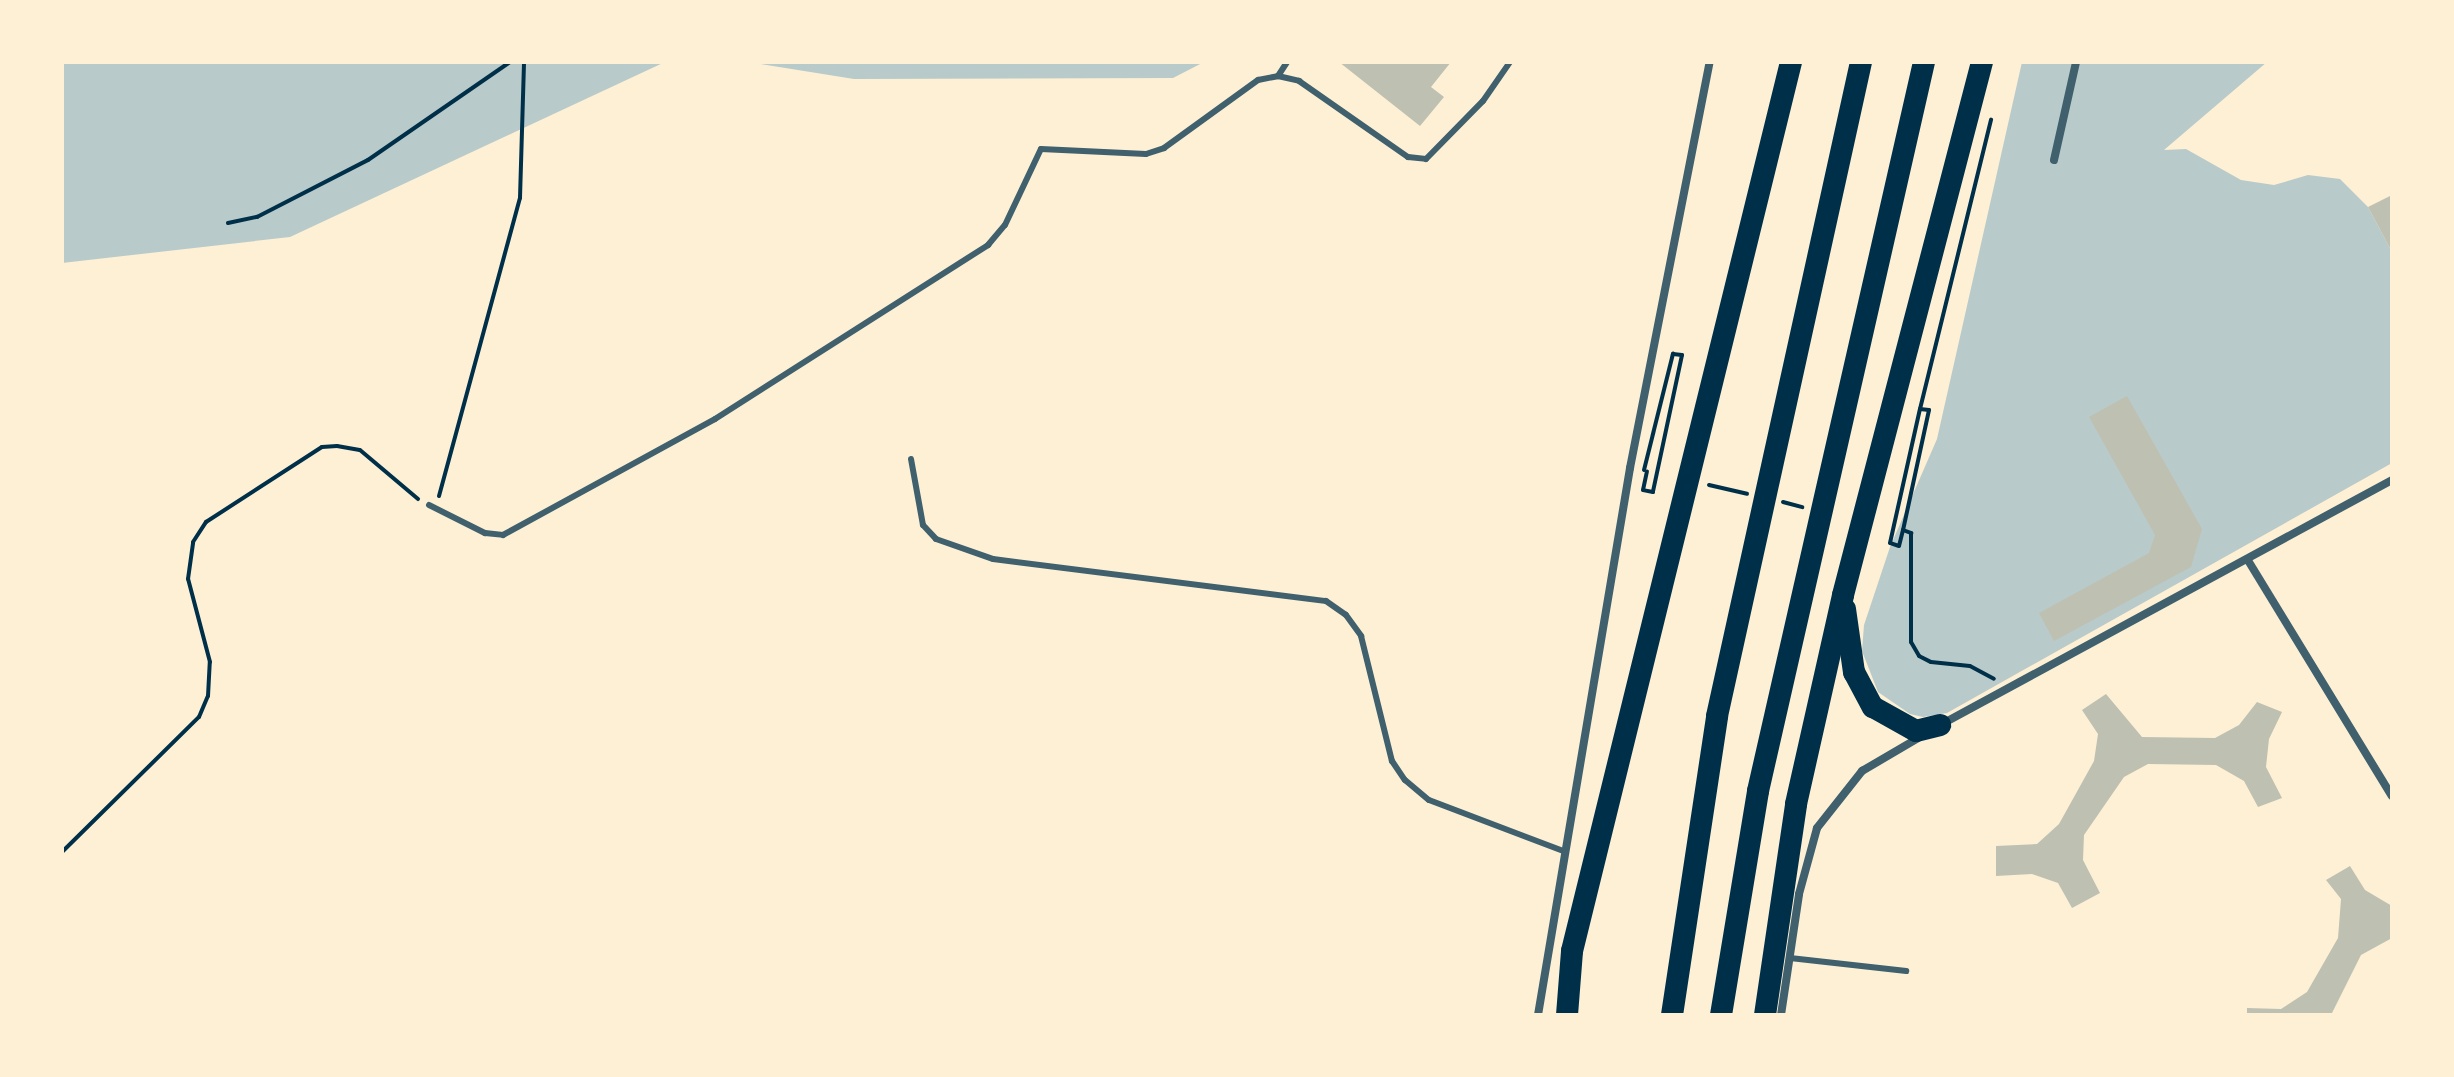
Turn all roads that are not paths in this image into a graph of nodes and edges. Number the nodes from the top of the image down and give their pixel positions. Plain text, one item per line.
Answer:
1 (1287, 62) edge
2 (1510, 62) edge
3 (1710, 62) edge
4 (1791, 62) edge
5 (1861, 62) edge
6 (1924, 62) edge
7 (1982, 62) edge
8 (2076, 62) edge
9 (1278, 76) junction
10 (2054, 160) dead end
11 (911, 459) dead end
12 (2392, 480) edge
13 (429, 505) road end
14 (2249, 562) junction
15 (1843, 595) junction
16 (1940, 725) junction
17 (2392, 796) edge
18 (1563, 851) junction
19 (1572, 951) junction
20 (1790, 958) junction
21 (1906, 971) dead end
22 (1538, 1015) edge
23 (1553, 1015) edge
24 (1567, 1015) edge
25 (1672, 1015) edge
26 (1721, 1015) edge
27 (1765, 1015) edge
28 (1781, 1015) edge

1 - 9 lane
2 - 9 lane
3 - 18 street
4 - 19 highway
5 - 25 highway
6 - 26 highway
7 - 15 highway
8 - 10 street
9 - 13 lane
11 - 18 lane
12 - 14 street
14 - 16 street
14 - 17 street
15 - 16 highway
15 - 27 highway
16 - 20 street
18 - 22 street
19 - 23 highway
19 - 24 highway
20 - 21 lane
20 - 28 street

